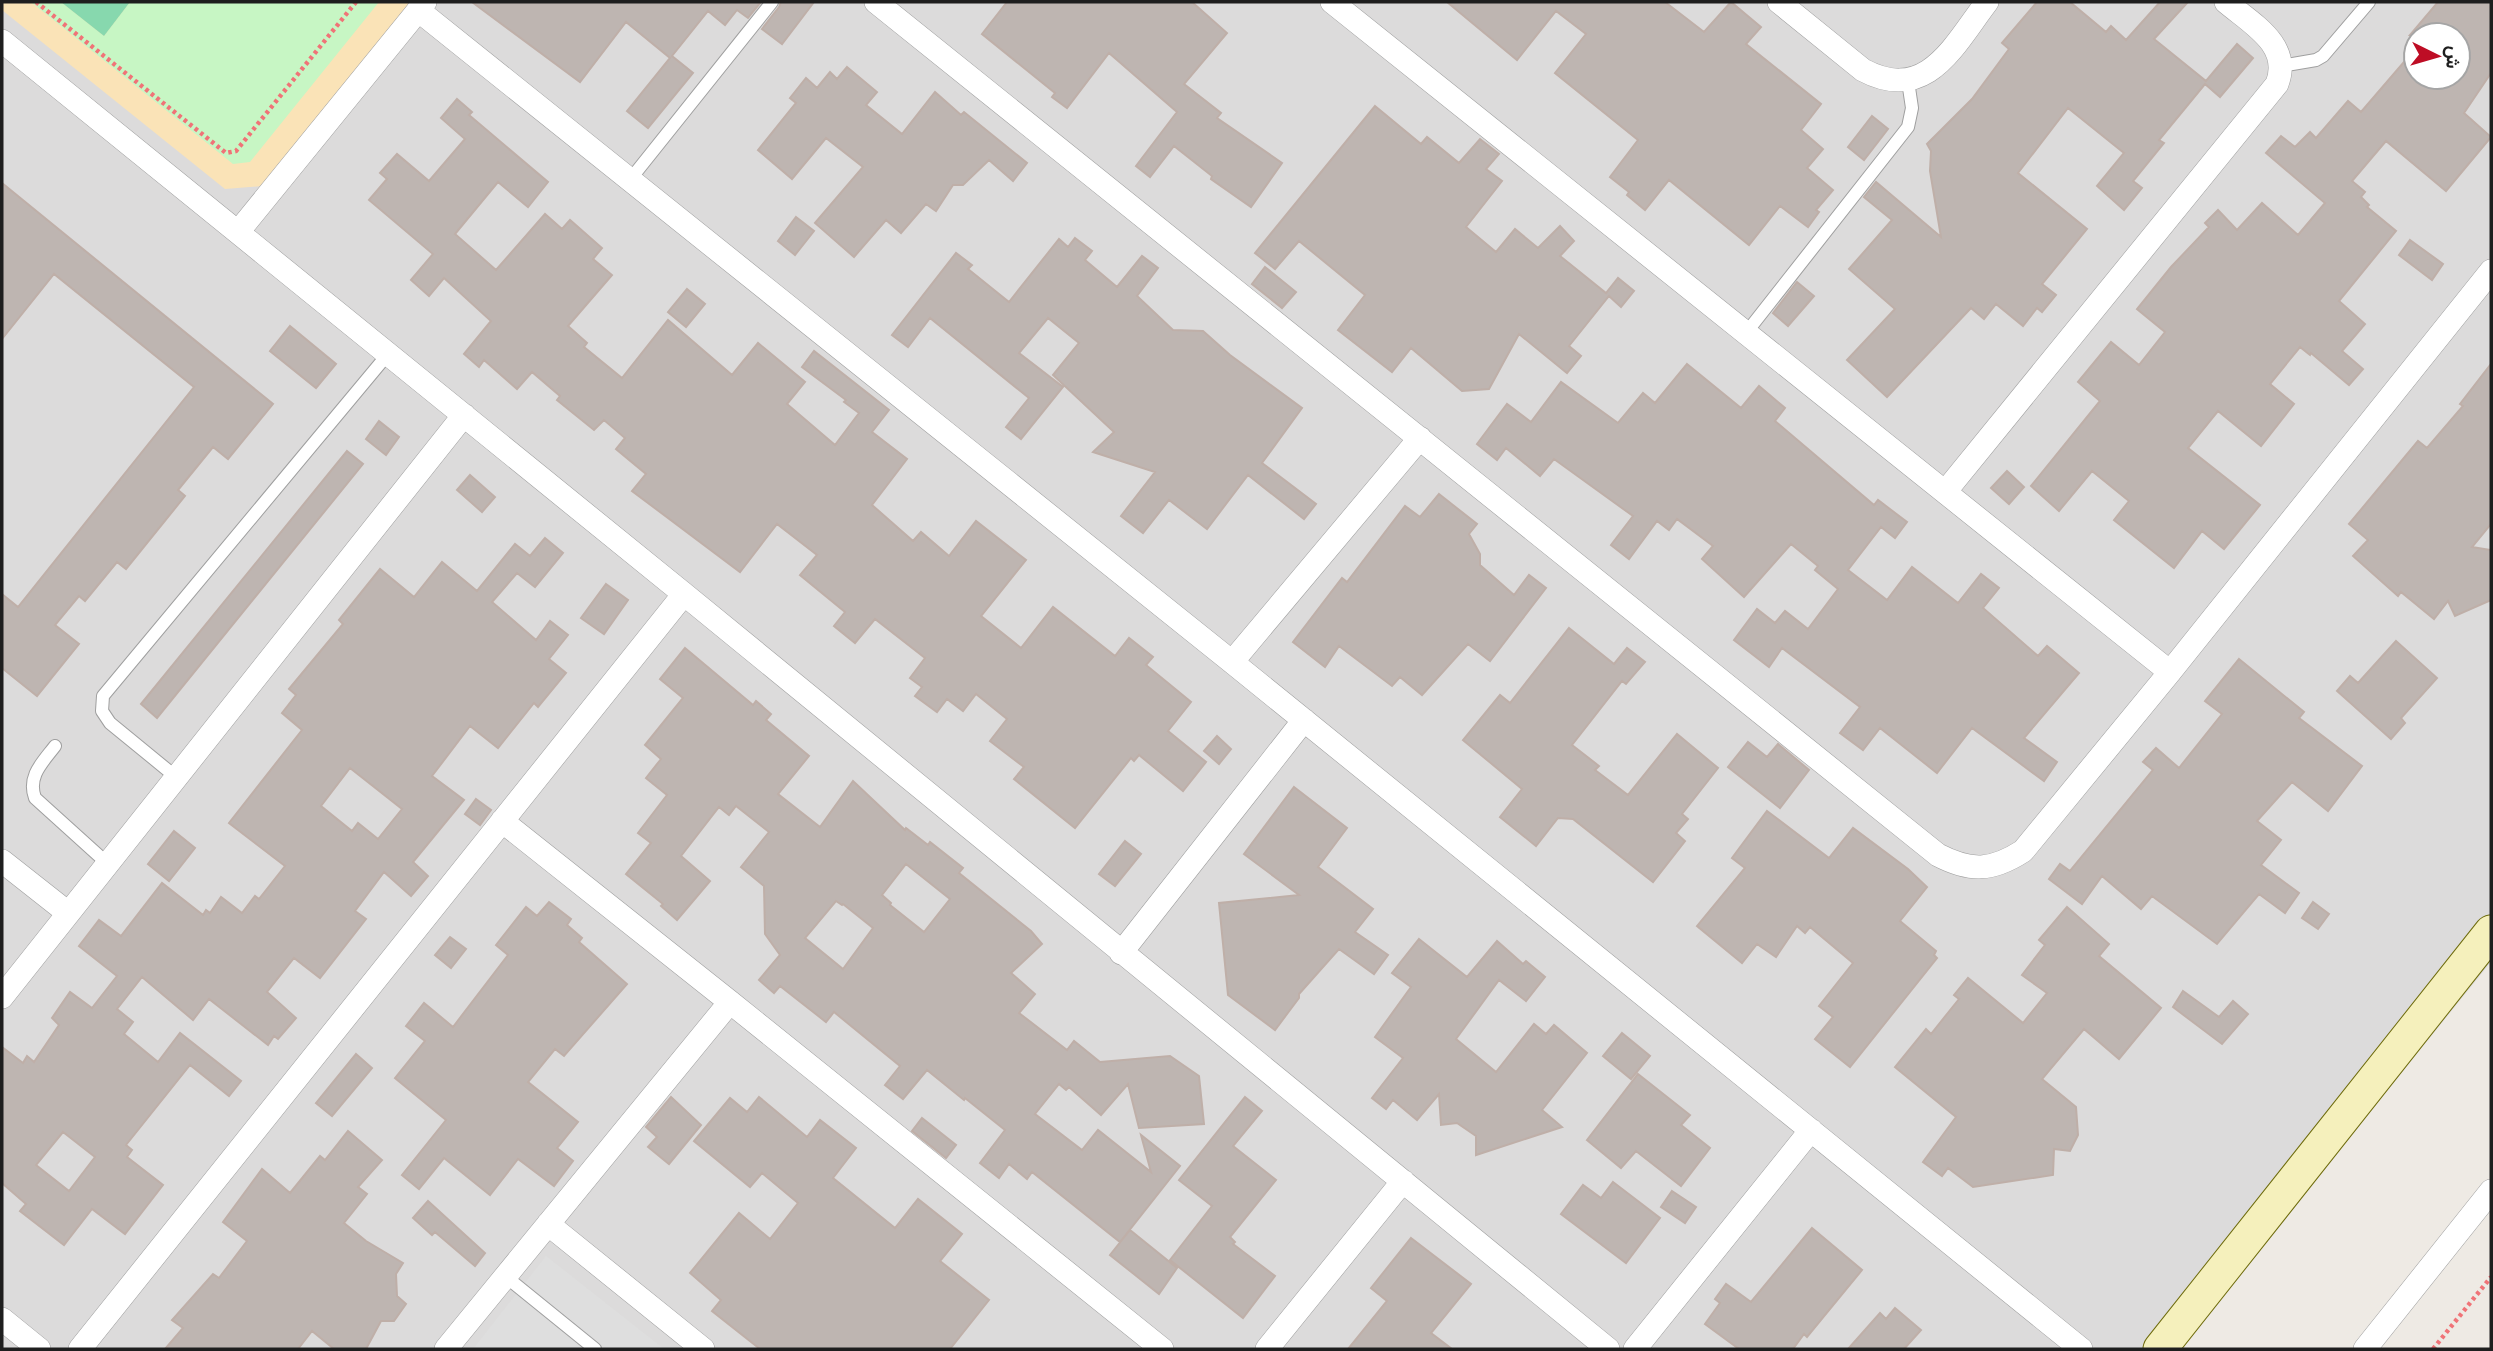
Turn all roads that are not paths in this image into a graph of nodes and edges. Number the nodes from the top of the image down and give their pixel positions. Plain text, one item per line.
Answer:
1 (772, 2) edge
2 (876, 2) edge
3 (1332, 2) edge
4 (1779, 2) edge
5 (1987, 2) edge
6 (2226, 2) edge
7 (2369, 2) edge
8 (421, 6) edge
9 (2, 41) edge
10 (2281, 66) junction
11 (1908, 81) junction
12 (629, 181) junction
13 (238, 232) junction
14 (2491, 271) edge
15 (1746, 333) junction
16 (388, 354) junction
17 (464, 415) junction
18 (1420, 438) junction
19 (1945, 492) junction
20 (684, 594) junction
21 (1231, 662) junction
22 (2170, 672) junction
23 (1304, 720) junction
24 (55, 746) dead end
25 (176, 777) junction
26 (502, 821) junction
27 (2, 860) edge
28 (108, 863) junction
29 (68, 914) junction
30 (2491, 932) edge
31 (1121, 953) junction
32 (2, 997) edge
33 (730, 1002) junction
34 (1811, 1130) junction
35 (1403, 1181) junction
36 (2491, 1191) edge
37 (548, 1224) junction
38 (505, 1276) junction
39 (2, 1320) edge
40 (39, 1349) edge
41 (80, 1349) edge
42 (446, 1349) edge
43 (595, 1349) edge
44 (703, 1349) edge
45 (1163, 1349) edge
46 (1267, 1349) edge
47 (1608, 1349) edge
48 (1635, 1349) edge
49 (2081, 1349) edge
50 (2160, 1349) edge
51 (2365, 1349) edge

1 - 12 lane
2 - 18 street
3 - 15 street
4 - 11 street
5 - 11 street
6 - 10 street
7 - 10 lane
8 - 12 street
8 - 13 street
9 - 13 street
10 - 19 street
11 - 15 lane
12 - 21 street
13 - 16 street
14 - 22 street
15 - 19 street
16 - 17 street
16 - 25 lane
17 - 20 street
17 - 25 street
18 - 21 street
18 - 22 street
19 - 22 street
20 - 26 street
20 - 31 street
21 - 23 street
23 - 31 street
23 - 34 street
24 - 28 lane
25 - 28 street
26 - 33 street
26 - 41 street
27 - 29 street
28 - 29 street
29 - 32 street
30 - 50 main road
31 - 35 street
33 - 37 street
33 - 45 street
34 - 48 street
34 - 49 street
35 - 46 street
35 - 47 street
36 - 51 street
37 - 38 street
37 - 44 street
38 - 42 street
38 - 43 lane
39 - 40 street

